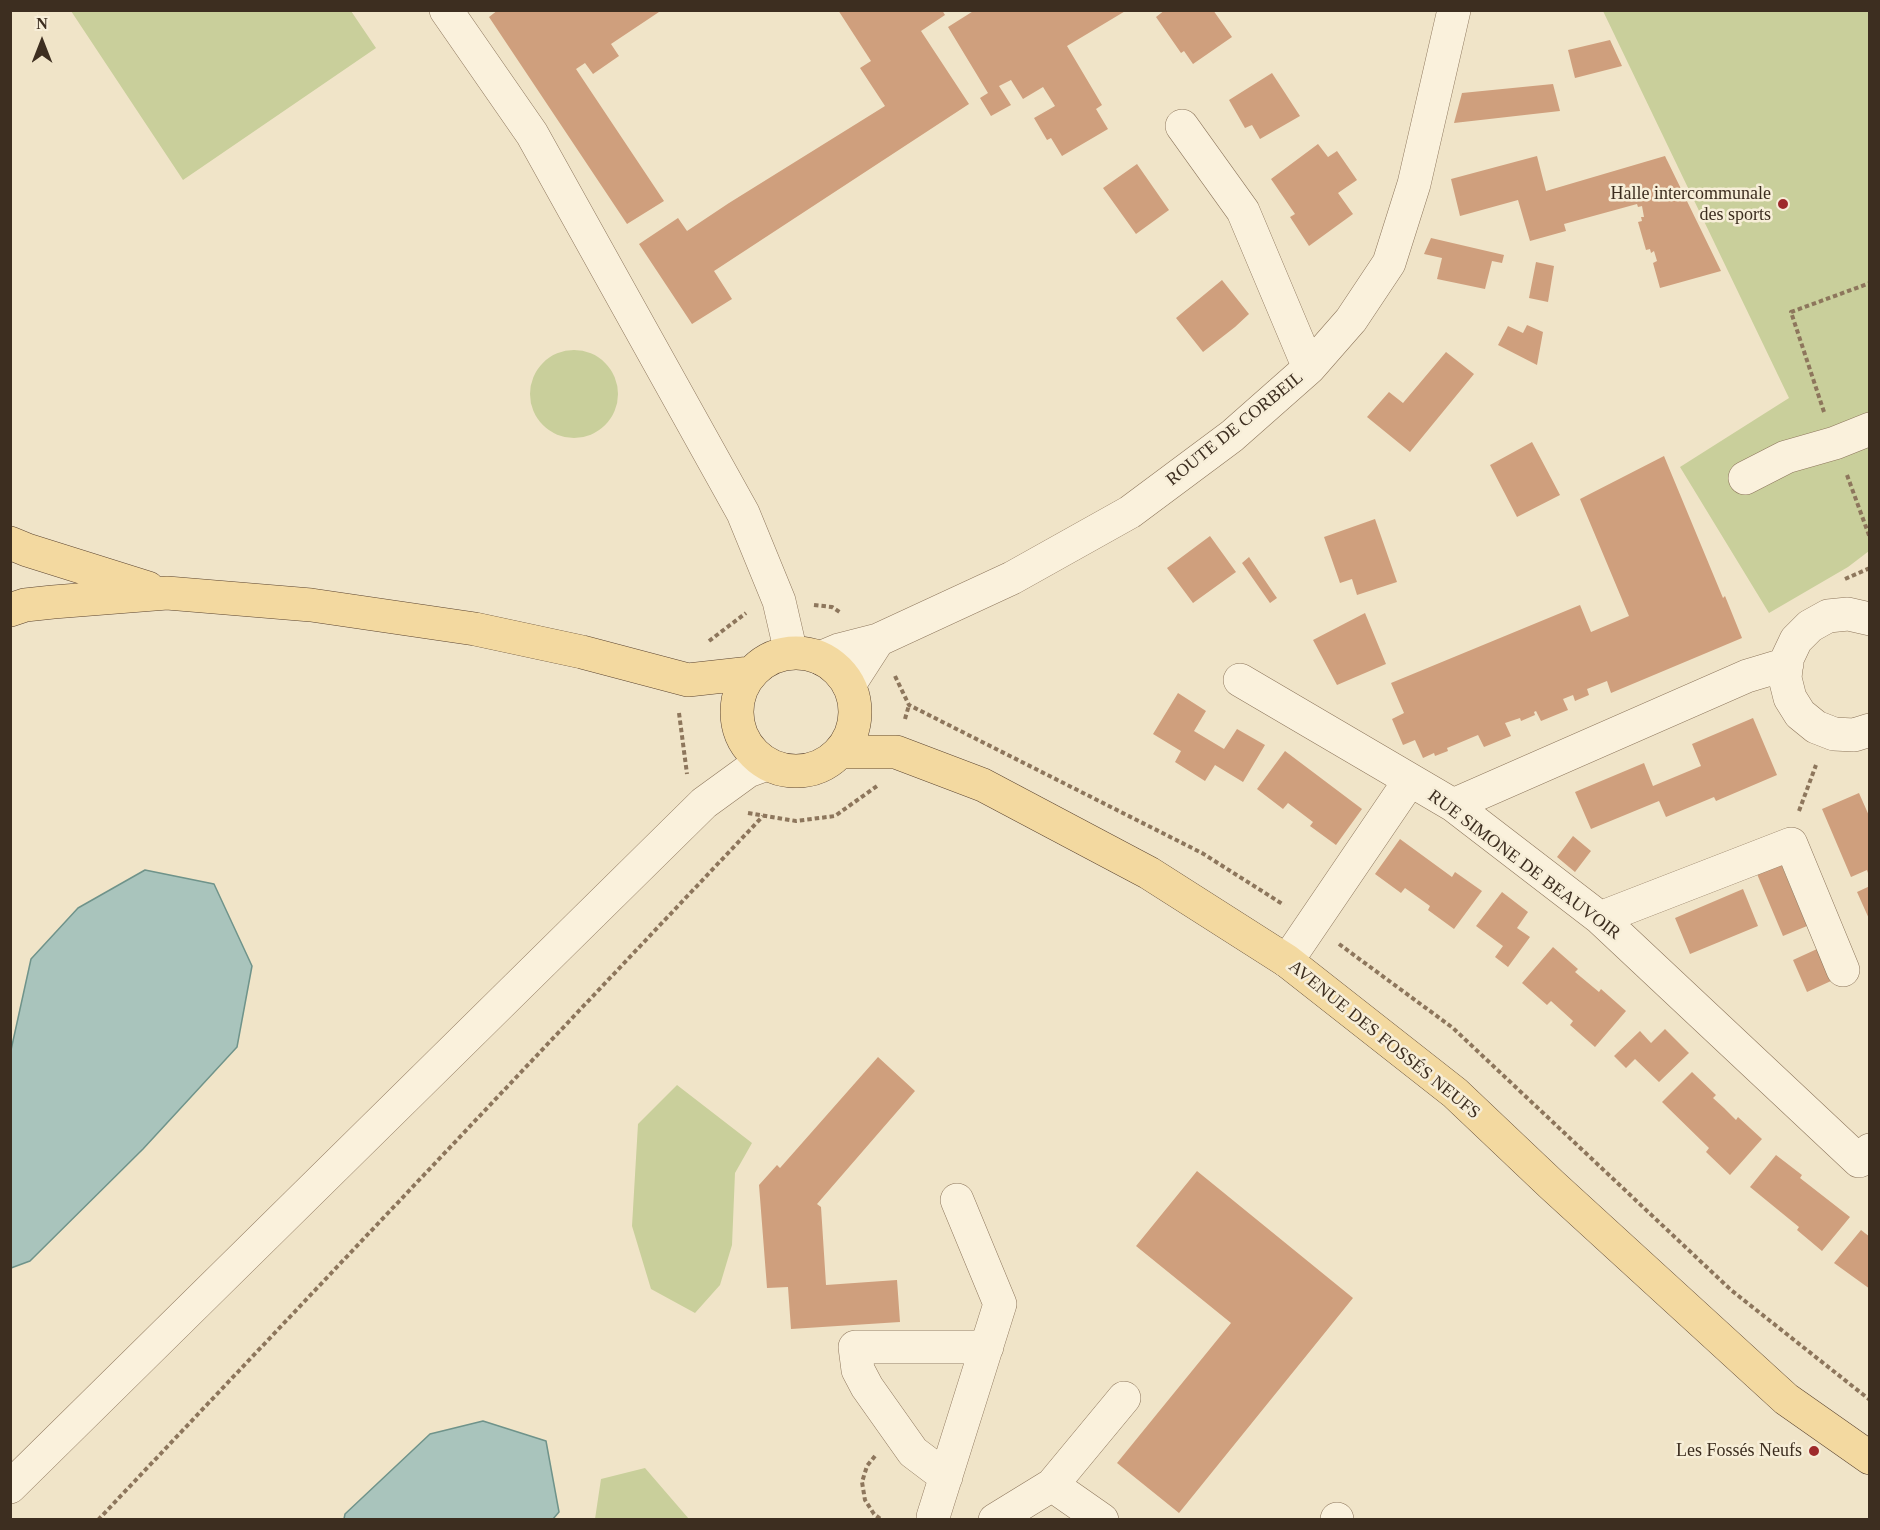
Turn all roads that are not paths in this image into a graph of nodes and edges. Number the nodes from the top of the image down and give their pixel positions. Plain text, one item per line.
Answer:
1 (446, 10) edge
2 (1454, 10) edge
3 (1182, 126) dead end
4 (1309, 368) junction
5 (1869, 429) edge
6 (1745, 478) dead end
7 (10, 543) edge
8 (166, 593) junction
9 (10, 610) edge
10 (1869, 619) edge
11 (878, 640) junction
12 (805, 656) junction
13 (1787, 664) junction
14 (751, 674) junction
15 (688, 681) junction
16 (1240, 681) dead end
17 (852, 698) junction
18 (737, 721) junction
19 (1869, 730) edge
20 (841, 752) junction
21 (896, 752) junction
22 (767, 764) junction
23 (1410, 780) junction
24 (1453, 805) junction
25 (1600, 918) junction
26 (1287, 961) junction
27 (1843, 970) dead end
28 (1866, 1158) edge
29 (957, 1200) dead end
30 (987, 1347) junction
31 (1124, 1398) dead end
32 (1869, 1458) edge
33 (946, 1477) junction
34 (1052, 1485) junction
35 (10, 1487) edge
36 (933, 1517) dead end
37 (995, 1520) edge
38 (1102, 1520) edge

1 - 12 street
2 - 4 street, ROUTE DE CORBEIL
3 - 4 street
4 - 11 street, ROUTE DE CORBEIL
5 - 6 street
7 - 8 main road
8 - 9 main road
8 - 15 main road
10 - 13 street
11 - 12 street, ROUTE DE CORBEIL
11 - 17 street
12 - 14 main road
12 - 17 main road
13 - 19 street
13 - 24 street
14 - 15 main road
14 - 18 main road
15 - 18 main road
16 - 23 street, RUE SIMONE DE BEAUVOIR
17 - 20 main road
17 - 21 main road, AVENUE DES FOSSÉS NEUFS
18 - 22 main road
20 - 21 main road, AVENUE DES FOSSÉS NEUFS
20 - 22 main road
21 - 26 main road, AVENUE DES FOSSÉS NEUFS
22 - 35 street
23 - 24 street, RUE SIMONE DE BEAUVOIR
23 - 26 street
24 - 25 street, RUE SIMONE DE BEAUVOIR
25 - 27 street
25 - 28 street, RUE SIMONE DE BEAUVOIR
26 - 32 main road, AVENUE DES FOSSÉS NEUFS
29 - 30 street
30 - 33 street
30 - 33 street
31 - 34 street
33 - 36 street
34 - 37 street
34 - 38 street

